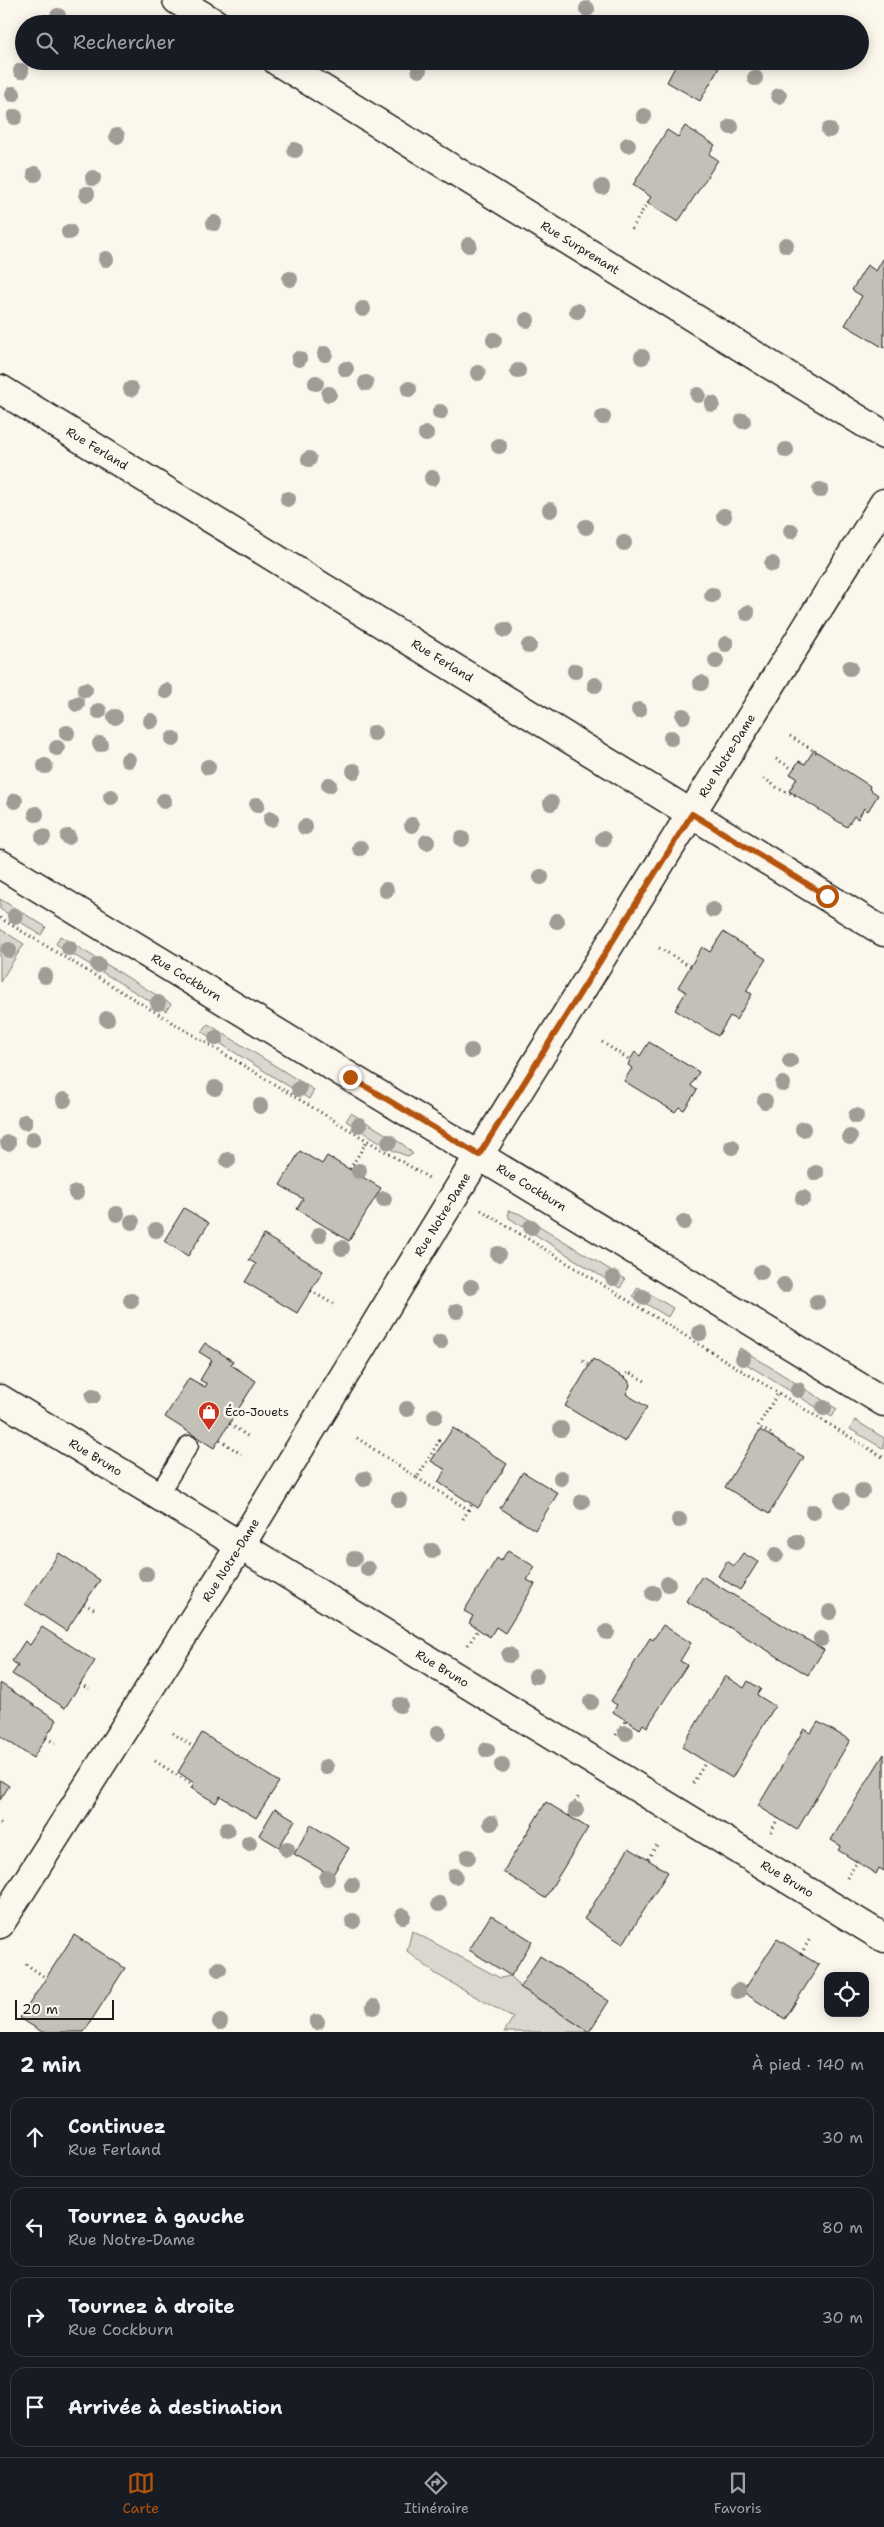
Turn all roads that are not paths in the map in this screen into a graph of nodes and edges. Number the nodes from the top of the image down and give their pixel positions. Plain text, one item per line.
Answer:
1 (177, 0) edge
2 (201, 15) edge
3 (292, 70) edge
4 (0, 389) edge
5 (884, 435) edge
6 (884, 503) edge
7 (692, 814) junction
8 (0, 864) edge
9 (884, 932) edge
10 (479, 1155) junction
11 (0, 1398) edge
12 (884, 1402) edge
13 (189, 1445) dead end
14 (158, 1495) junction
15 (240, 1546) junction
16 (0, 1924) edge
17 (884, 1938) edge

1 - 2 street
3 - 5 street, Rue Surprenant
4 - 7 street, Rue Ferland
6 - 7 street, Rue Notre-Dame
7 - 9 street, Rue Ferland
7 - 10 street, Rue Notre-Dame
8 - 10 street, Rue Cockburn
10 - 12 street, Rue Cockburn
10 - 15 street, Rue Notre-Dame
11 - 14 street, Rue Bruno
13 - 14 lane
14 - 15 street, Rue Bruno
15 - 16 street, Rue Notre-Dame
15 - 17 street, Rue Bruno

